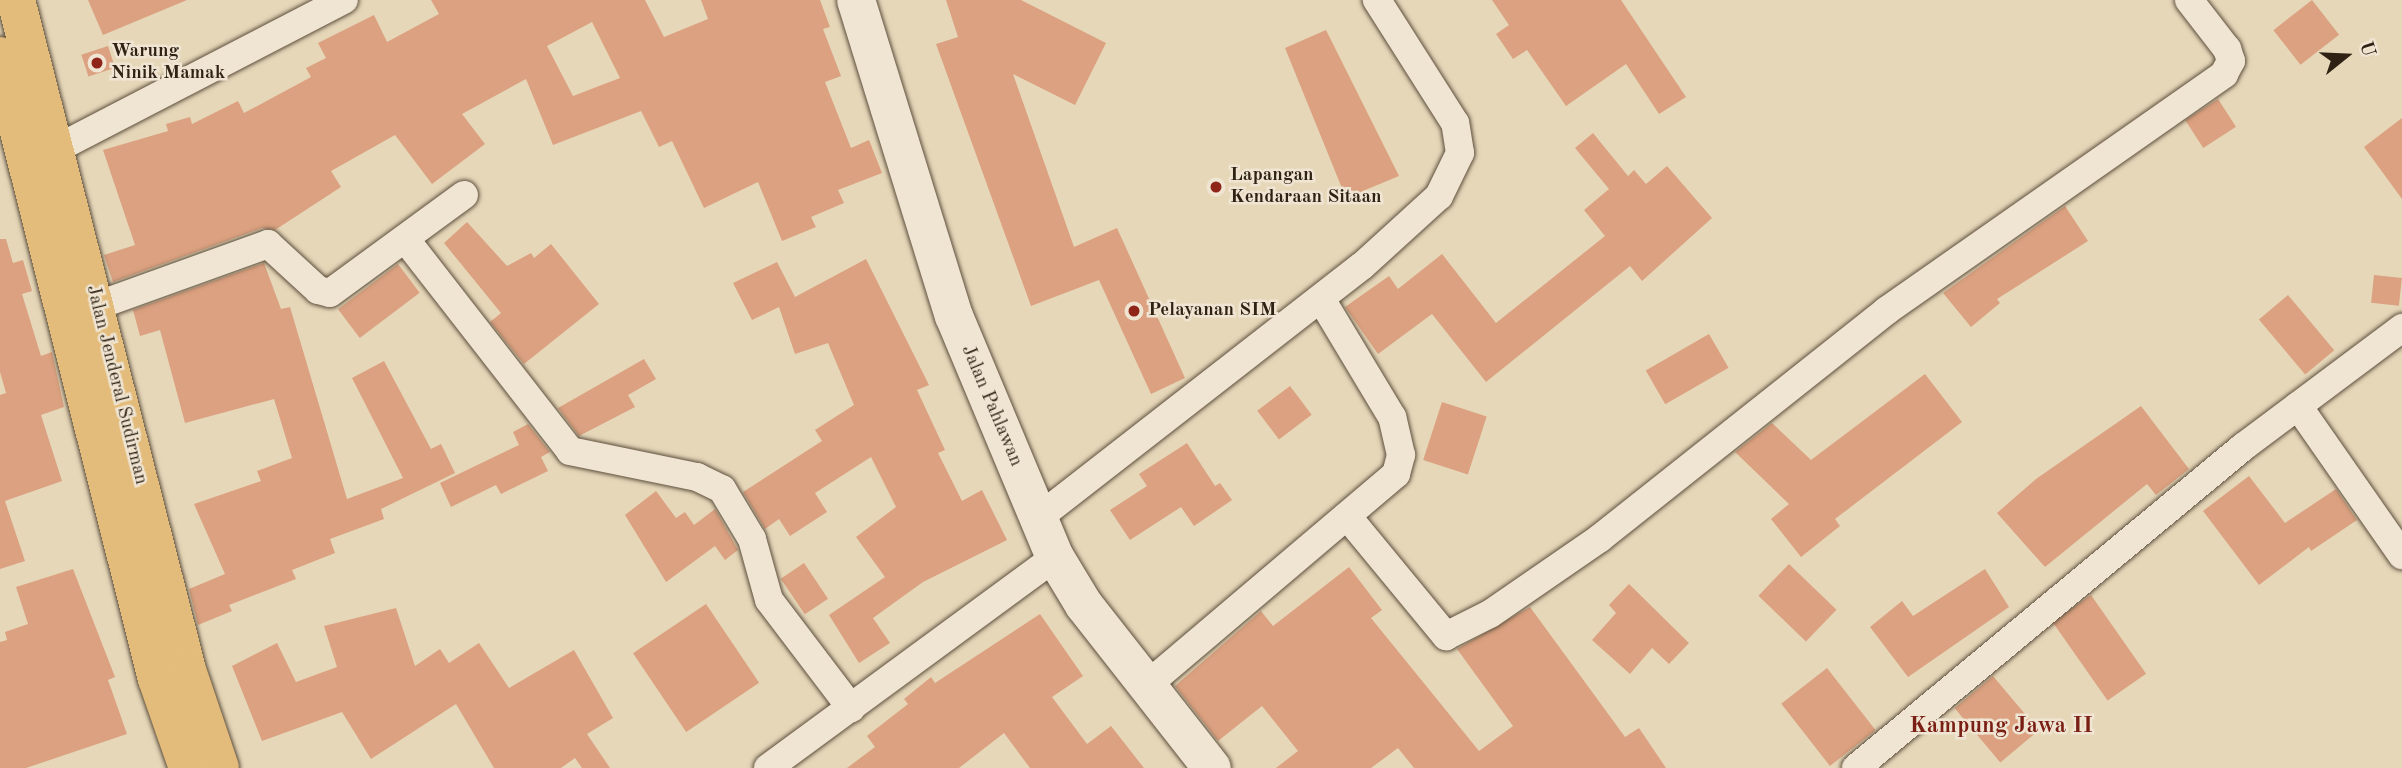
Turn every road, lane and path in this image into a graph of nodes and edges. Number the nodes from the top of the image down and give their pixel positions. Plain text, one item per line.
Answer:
1 (16, 0) edge
2 (344, 0) edge
3 (856, 0) edge
4 (1377, 0) edge
5 (2189, 0) edge
6 (0, 56) edge
7 (58, 148) junction
8 (464, 195) dead end
9 (406, 240) junction
10 (1321, 299) junction
11 (96, 306) junction
12 (2402, 328) edge
13 (2298, 405) junction
14 (112, 442) junction
15 (1347, 516) junction
16 (1038, 518) junction
17 (2402, 555) edge
18 (1055, 556) junction
19 (1146, 686) junction
20 (851, 708) junction
21 (188, 768) edge
22 (220, 768) edge
23 (768, 768) edge
24 (1212, 768) edge
25 (1856, 768) edge

1 - 7 main road, Jalan Jenderal Sudirman
2 - 7 street
3 - 16 street, Jalan Pahlawan
4 - 10 street
5 - 15 street
6 - 14 main road, Jalan Jenderal Sudirman
7 - 11 main road, Jalan Jenderal Sudirman
8 - 9 street
9 - 11 street
9 - 20 street
10 - 15 street
10 - 16 street
11 - 14 main road, Jalan Jenderal Sudirman
12 - 13 street
13 - 17 street
13 - 25 street
14 - 21 main road, Jalan Jenderal Sudirman
14 - 22 main road, Jalan Jenderal Sudirman
15 - 19 street
16 - 18 street, Jalan Pahlawan
18 - 19 street, Jalan Pahlawan
18 - 20 street
19 - 24 street, Jalan Pahlawan
20 - 23 street

